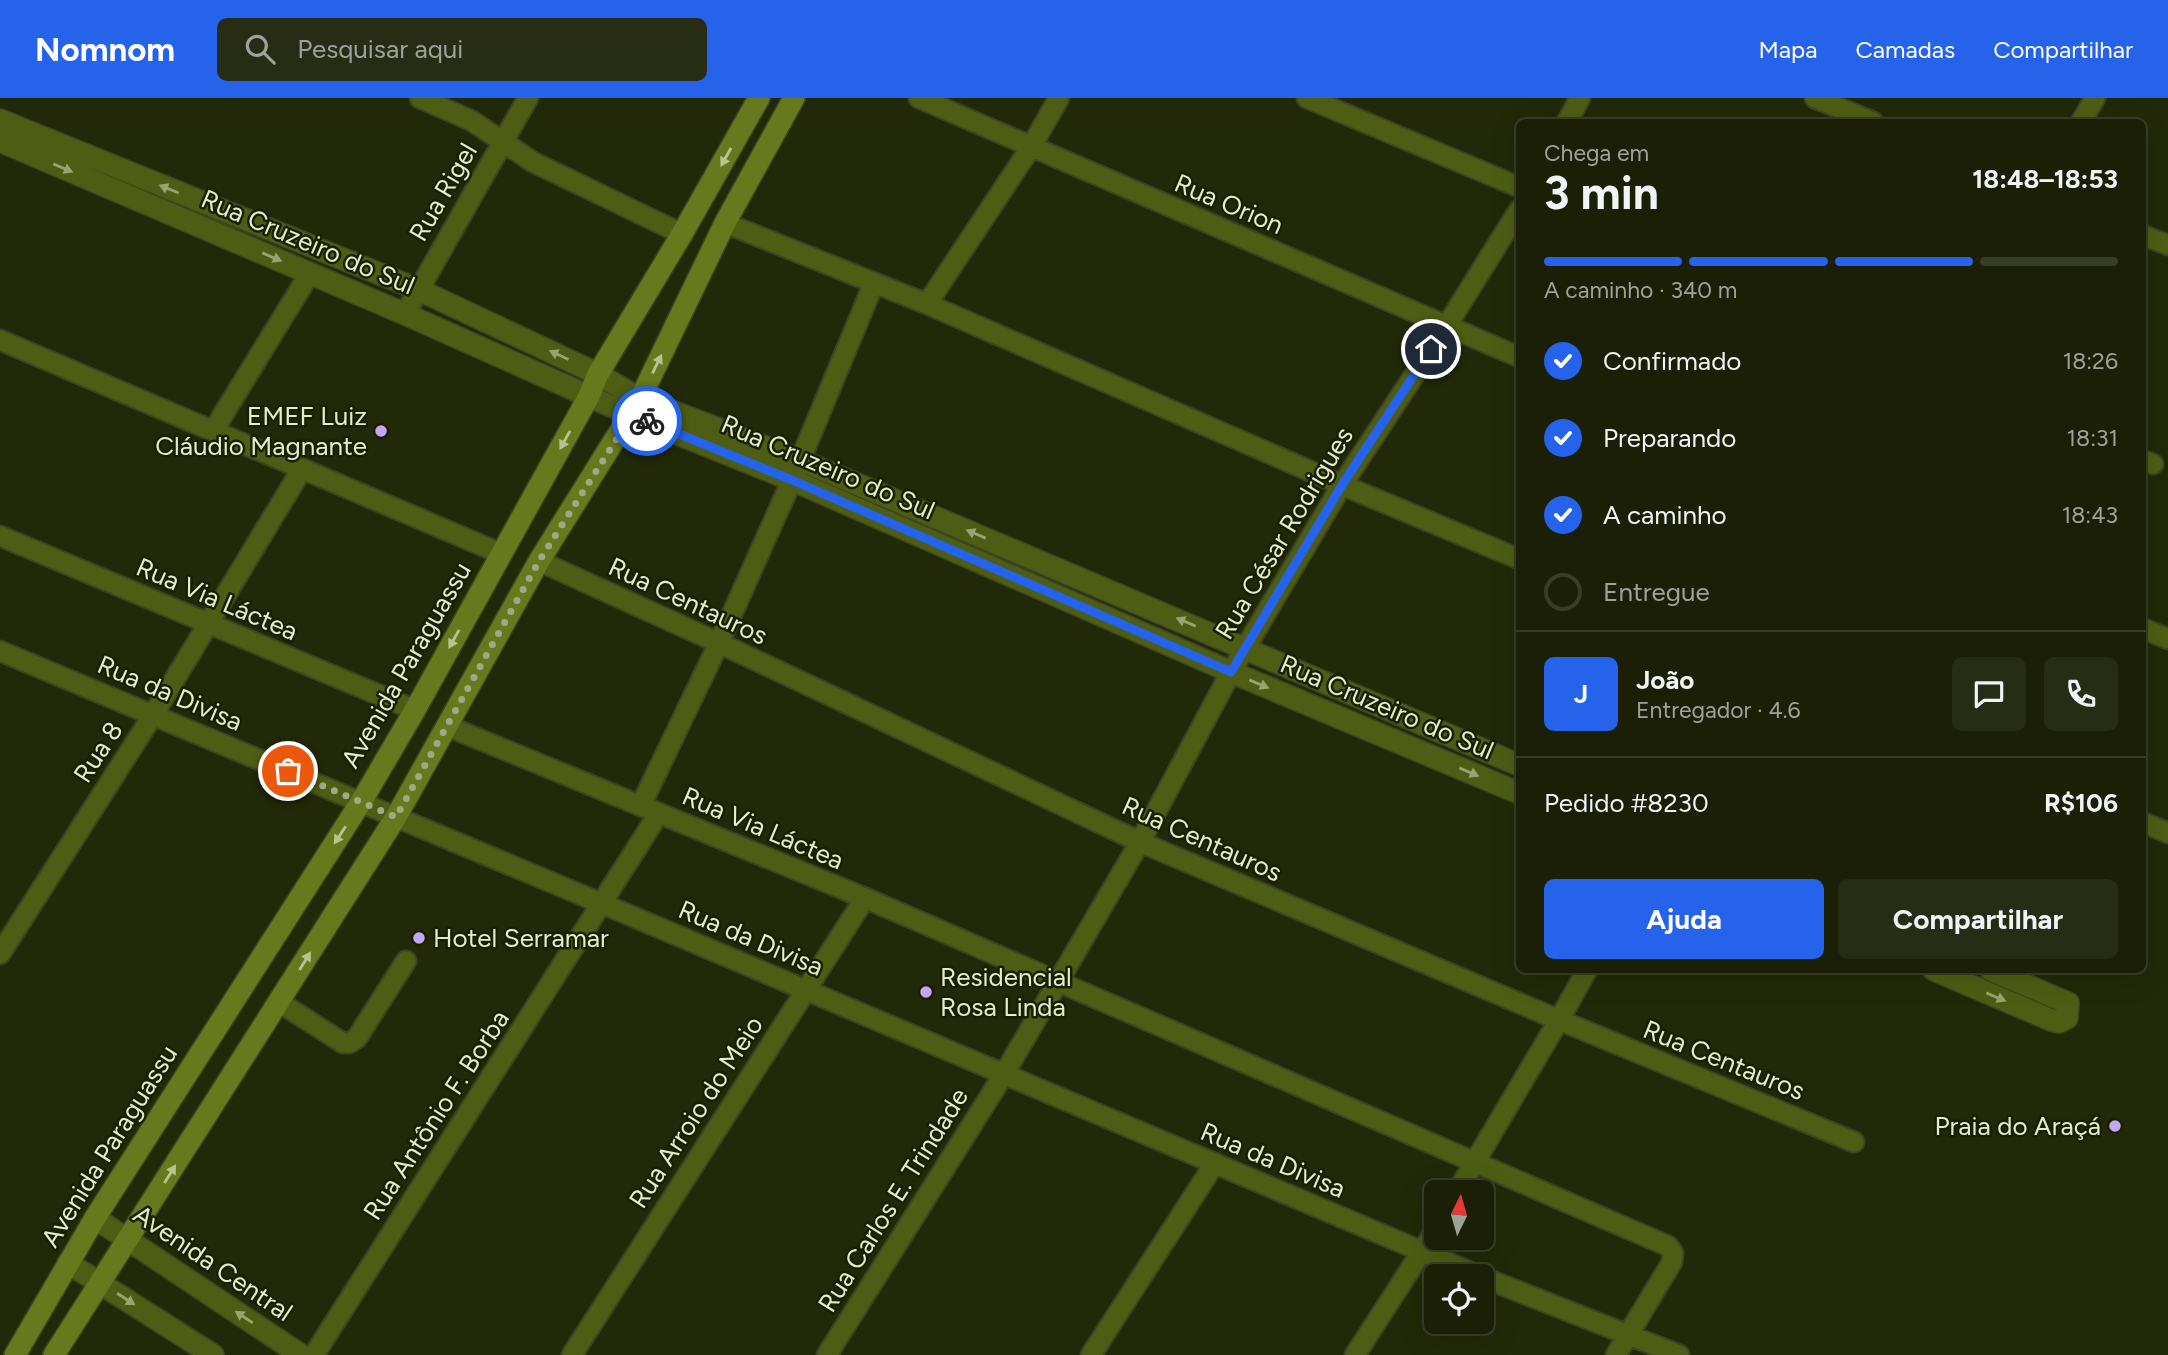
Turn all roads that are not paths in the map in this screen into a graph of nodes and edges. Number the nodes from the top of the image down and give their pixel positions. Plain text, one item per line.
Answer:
1 (420, 98) edge
2 (528, 98) edge
3 (760, 98) edge
4 (794, 98) edge
5 (919, 98) edge
6 (1059, 98) edge
7 (1307, 98) edge
8 (1580, 98) edge
9 (1815, 98) edge
10 (2095, 98) edge
11 (1569, 119) edge
12 (1866, 119) edge
13 (2083, 119) edge
14 (0, 120) edge
15 (0, 141) edge
16 (502, 142) junction
17 (1031, 147) junction
18 (1516, 186) edge
19 (1516, 215) edge
20 (725, 223) junction
21 (682, 234) junction
22 (2146, 237) edge
23 (2168, 245) edge
24 (310, 273) junction
25 (874, 283) junction
26 (417, 289) junction
27 (927, 304) junction
28 (405, 314) junction
29 (1446, 327) junction
30 (0, 340) edge
31 (1516, 356) edge
32 (598, 374) junction
33 (589, 396) junction
34 (636, 407) junction
35 (213, 431) junction
36 (302, 469) junction
37 (796, 470) junction
38 (1342, 485) junction
39 (0, 536) edge
40 (502, 554) junction
41 (1516, 558) edge
42 (539, 561) junction
43 (1049, 565) junction
44 (1037, 587) junction
45 (208, 624) junction
46 (2146, 630) edge
47 (2168, 639) edge
48 (719, 643) junction
49 (1245, 648) junction
50 (0, 651) edge
51 (1231, 672) junction
52 (415, 710) junction
53 (153, 715) junction
54 (447, 726) junction
55 (1516, 764) edge
56 (1516, 788) edge
57 (361, 802) junction
58 (641, 805) junction
59 (659, 813) junction
60 (396, 817) junction
61 (2146, 824) edge
62 (2168, 833) edge
63 (1140, 842) junction
64 (865, 898) junction
65 (603, 904) junction
66 (0, 954) edge
67 (406, 961) dead end
68 (1585, 973) edge
69 (1941, 973) edge
70 (1998, 973) edge
71 (1057, 983) junction
72 (806, 990) junction
73 (279, 1003) junction
74 (1559, 1020) junction
75 (1004, 1074) junction
76 (1854, 1142) dead end
77 (1215, 1163) junction
78 (1474, 1164) junction
79 (1464, 1180) edge
80 (95, 1218) junction
81 (128, 1240) junction
82 (1424, 1250) edge
83 (1422, 1253) junction
84 (68, 1263) junction
85 (1450, 1264) edge
86 (1494, 1281) edge
87 (100, 1282) junction
88 (1630, 1336) junction
89 (15, 1355) edge
90 (54, 1355) edge
91 (214, 1355) edge
92 (301, 1355) edge
93 (314, 1355) edge
94 (572, 1355) edge
95 (827, 1355) edge
96 (1091, 1355) edge
97 (1355, 1355) edge
98 (1616, 1355) edge
99 (1679, 1355) edge

1 - 16 street
2 - 16 street, Rua Rigel
3 -> 21 main road, Avenida Paraguassu
4 - 20 main road
5 - 17 street, Rua Orion
6 - 17 street
7 - 18 street
8 - 11 street
9 - 12 street
10 - 13 street
26 -> 14 street, Rua Cruzeiro do Sul
15 -> 24 street, Rua Cruzeiro do Sul
16 - 21 street
16 - 26 street, Rua Rigel
17 - 27 street
17 - 29 street, Rua Orion
19 - 29 street, Rua César Rodrigues
20 - 25 street
34 -> 20 main road
21 - 32 main road, Avenida Paraguassu
22 - 23 street
24 - 28 street, Rua Cruzeiro do Sul
24 - 35 street
25 - 27 street
25 - 37 street
26 - 28 street, Rua Rigel
32 -> 26 street, Rua Cruzeiro do Sul
27 - 38 street
28 - 33 street, Rua Cruzeiro do Sul
29 - 31 street, Rua Orion
29 - 38 street, Rua César Rodrigues
30 - 35 street
32 - 33 main road, Avenida Paraguassu
32 - 34 street, Rua Cruzeiro do Sul
33 - 34 street, Rua Cruzeiro do Sul
33 -> 40 main road, Avenida Paraguassu
34 - 37 street, Rua Cruzeiro do Sul
34 - 42 main road
35 - 36 street
36 - 40 street
36 - 45 street, Rua 8
43 -> 37 street, Rua Cruzeiro do Sul
37 - 44 street, Rua Cruzeiro do Sul
37 - 48 street
38 - 41 street
38 - 49 street, Rua César Rodrigues
39 - 45 street, Rua Via Láctea
40 -> 52 main road, Avenida Paraguassu
42 - 48 street, Rua Centauros
42 - 54 main road
43 - 44 street
49 -> 43 street, Rua Cruzeiro do Sul
44 - 51 street, Rua Cruzeiro do Sul
45 - 52 street, Rua Via Láctea
45 - 53 street, Rua 8
46 - 47 street
48 - 58 street
48 - 63 street, Rua Centauros
49 - 51 street, Rua César Rodrigues
49 - 55 street, Rua Cruzeiro do Sul
50 - 53 street, Rua da Divisa
51 -> 56 street, Rua Cruzeiro do Sul
51 - 63 street, Rua César Rodrigues
52 - 57 main road, Avenida Paraguassu
53 - 57 street, Rua da Divisa
53 - 66 street, Rua 8
54 - 58 street, Rua Via Láctea
54 - 60 main road
57 - 60 street, Rua da Divisa
57 -> 80 main road, Avenida Paraguassu
58 - 59 street, Rua Via Láctea
59 - 64 street, Rua Via Láctea
59 - 65 street, Rua Antônio F. Borba
60 - 65 street, Rua da Divisa
73 -> 60 main road
61 - 62 street
63 - 71 street, Rua César Rodrigues
63 - 74 street, Rua Centauros
64 - 71 street, Rua Via Láctea
64 - 72 street, Rua Arroio do Meio
65 - 72 street, Rua da Divisa
65 - 93 street, Rua Antônio F. Borba
67 - 73 street
68 - 74 street
69 -> 70 street
71 - 75 street, Rua César Rodrigues
71 - 78 street, Rua Via Láctea
72 - 75 street, Rua da Divisa
72 - 94 street, Rua Arroio do Meio
81 -> 73 main road
74 - 76 street, Rua Centauros
74 - 78 street
75 - 77 street, Rua da Divisa
75 - 95 street, Rua Carlos E. Trindade
77 - 83 street, Rua da Divisa
77 - 96 street
78 - 79 street
78 - 88 street, Rua Via Láctea
80 - 81 street, Avenida Central
80 - 84 main road, Avenida Paraguassu
81 - 87 main road
92 -> 81 street, Avenida Central
82 - 83 street
83 - 85 street, Rua da Divisa
83 - 97 street
84 - 87 street
84 - 89 main road, Avenida Paraguassu
86 - 88 street, Rua da Divisa
87 - 90 main road
87 -> 91 street
88 - 98 street
88 - 99 street, Rua da Divisa

